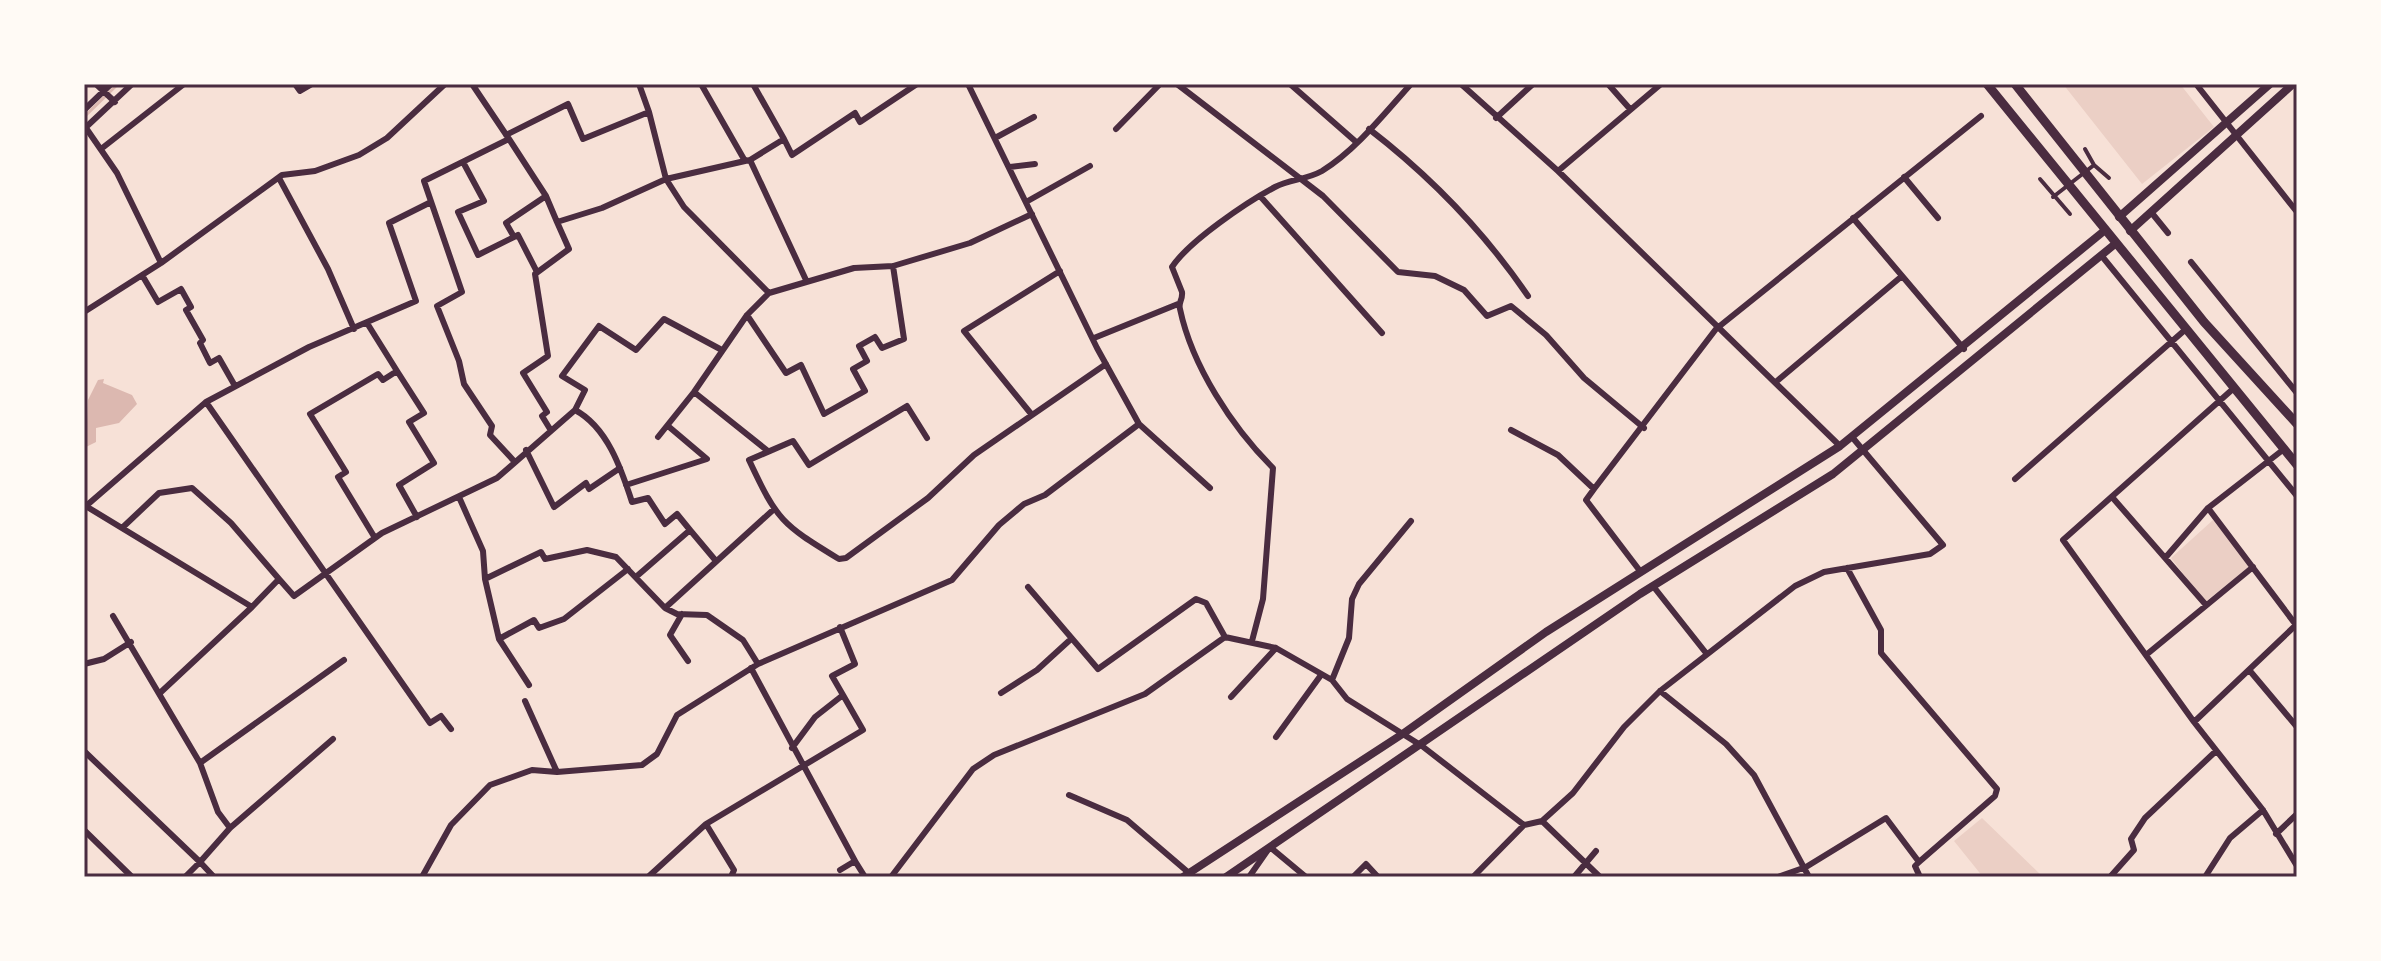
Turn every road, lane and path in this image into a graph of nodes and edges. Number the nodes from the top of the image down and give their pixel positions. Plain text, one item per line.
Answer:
1 (96, 84) edge
2 (111, 84) edge
3 (132, 84) edge
4 (184, 84) edge
5 (295, 84) edge
6 (312, 84) edge
7 (445, 84) edge
8 (472, 84) edge
9 (639, 84) edge
10 (701, 84) edge
11 (753, 84) edge
12 (917, 84) edge
13 (968, 84) edge
14 (1160, 84) edge
15 (1177, 84) edge
16 (1290, 84) edge
17 (1411, 84) edge
18 (1461, 84) edge
19 (1533, 84) edge
20 (1608, 84) edge
21 (1661, 84) edge
22 (1987, 84) edge
23 (2015, 84) edge
24 (2196, 84) edge
25 (2270, 84) edge
26 (2293, 84) edge
27 (104, 91) junction
28 (115, 102) junction
29 (1630, 109) junction
30 (84, 110) edge
31 (649, 112) junction
32 (1981, 116) dead end
33 (1034, 117) dead end
34 (1496, 118) junction
35 (2227, 124) junction
36 (85, 128) edge
37 (1116, 129) dead end
38 (1369, 129) junction
39 (507, 137) junction
40 (2238, 137) junction
41 (995, 138) junction
42 (784, 139) junction
43 (1355, 141) junction
44 (101, 149) junction
45 (2085, 149) dead end
46 (747, 160) junction
47 (463, 162) junction
48 (1035, 164) dead end
49 (2094, 165) junction
50 (1090, 166) dead end
51 (1010, 167) junction
52 (1558, 171) junction
53 (1904, 177) junction
54 (279, 178) junction
55 (2109, 178) dead end
56 (666, 179) junction
57 (2040, 179) dead end
58 (1304, 180) junction
59 (546, 196) junction
60 (1260, 196) junction
61 (2053, 197) junction
62 (431, 202) junction
63 (1026, 202) junction
64 (2151, 212) junction
65 (2297, 212) edge
66 (1032, 214) junction
67 (2070, 214) dead end
68 (2119, 217) junction
69 (1853, 218) junction
70 (1938, 218) dead end
71 (557, 222) junction
72 (2104, 231) junction
73 (2130, 231) junction
74 (2168, 233) dead end
75 (514, 237) junction
76 (2115, 244) junction
77 (2101, 255) junction
78 (2191, 262) dead end
79 (161, 263) junction
80 (893, 266) junction
81 (1060, 271) junction
82 (537, 272) junction
83 (142, 275) junction
84 (1902, 276) junction
85 (806, 280) junction
86 (2036, 288) junction
87 (769, 293) junction
88 (1528, 296) dead end
89 (2047, 301) junction
90 (1178, 304) junction
91 (84, 312) edge
92 (747, 315) junction
93 (367, 323) junction
94 (354, 329) junction
95 (1716, 329) junction
96 (2186, 329) junction
97 (1382, 333) dead end
98 (1094, 338) junction
99 (2170, 341) junction
100 (720, 349) junction
101 (1964, 349) junction
102 (1106, 364) junction
103 (397, 371) junction
104 (1777, 381) junction
105 (235, 386) junction
106 (2234, 388) junction
107 (694, 392) junction
108 (2297, 393) edge
109 (2220, 400) junction
110 (206, 402) junction
111 (575, 410) junction
112 (1032, 415) junction
113 (1139, 424) junction
114 (2297, 424) edge
115 (668, 426) junction
116 (1644, 428) junction
117 (550, 429) junction
118 (1511, 430) dead end
119 (658, 437) dead end
120 (1852, 437) junction
121 (927, 438) dead end
122 (1840, 446) junction
123 (2284, 449) junction
124 (526, 450) junction
125 (768, 451) junction
126 (1865, 451) junction
127 (2268, 459) junction
128 (514, 461) junction
129 (2297, 465) edge
130 (620, 468) junction
131 (2015, 479) dead end
132 (626, 485) junction
133 (1210, 488) dead end
134 (1594, 489) junction
135 (2297, 496) edge
136 (459, 497) junction
137 (2112, 497) junction
138 (85, 506) edge
139 (2208, 508) junction
140 (773, 510) junction
141 (417, 517) junction
142 (1411, 521) dead end
143 (122, 528) junction
144 (690, 530) junction
145 (375, 538) junction
146 (2166, 557) junction
147 (716, 561) junction
148 (2253, 567) junction
149 (1847, 568) junction
150 (628, 569) junction
151 (1640, 571) junction
152 (325, 572) junction
153 (637, 576) junction
154 (279, 579) junction
155 (485, 579) junction
156 (1653, 586) junction
157 (1028, 587) dead end
158 (2206, 605) junction
159 (252, 607) junction
160 (665, 608) junction
161 (682, 614) junction
162 (113, 616) dead end
163 (2296, 624) edge
164 (840, 627) junction
165 (1225, 637) junction
166 (499, 639) junction
167 (1071, 639) junction
168 (1252, 641) junction
169 (131, 642) junction
170 (1276, 648) junction
171 (1706, 653) junction
172 (2146, 655) junction
173 (344, 660) dead end
174 (688, 661) dead end
175 (84, 664) edge
176 (754, 666) junction
177 (2250, 671) junction
178 (1321, 675) junction
179 (1332, 680) junction
180 (529, 685) dead end
181 (1660, 691) junction
182 (161, 692) junction
183 (1001, 693) dead end
184 (843, 695) junction
185 (1231, 697) dead end
186 (525, 701) dead end
187 (2194, 722) junction
188 (2297, 727) edge
189 (451, 729) dead end
190 (1404, 733) junction
191 (1276, 737) dead end
192 (333, 739) dead end
193 (1422, 746) junction
194 (792, 748) junction
195 (84, 751) edge
196 (2216, 751) junction
197 (200, 763) junction
198 (801, 766) junction
199 (557, 772) junction
200 (1069, 795) dead end
201 (2263, 810) junction
202 (2297, 814) edge
203 (1542, 821) junction
204 (706, 824) junction
205 (1524, 825) junction
206 (230, 828) junction
207 (84, 830) edge
208 (2276, 834) junction
209 (1270, 847) junction
210 (1596, 851) dead end
211 (855, 861) junction
212 (200, 862) junction
213 (1588, 862) junction
214 (1919, 862) junction
215 (2297, 866) edge
216 (1806, 867) junction
217 (840, 870) dead end
218 (1186, 875) edge
219 (132, 877) edge
220 (185, 877) edge
221 (214, 877) edge
222 (422, 877) edge
223 (648, 877) edge
224 (731, 877) edge
225 (865, 877) edge
226 (891, 877) edge
227 (1226, 877) edge
228 (1249, 877) edge
229 (1306, 877) edge
230 (1353, 877) edge
231 (1378, 877) edge
232 (1473, 877) edge
233 (1574, 877) edge
234 (1600, 877) edge
235 (1778, 877) edge
236 (1809, 877) edge
237 (1920, 877) edge
238 (2110, 877) edge
239 (2205, 877) edge

1 - 27 street
2 - 27 street
3 - 28 street
4 - 44 street
5 - 6 street
7 - 54 street
8 - 39 street
9 - 31 street
10 - 46 street
11 - 42 street
12 - 42 street
13 - 41 street
14 - 37 street
15 - 58 street
16 - 43 street
17 - 38 street
18 - 34 street
19 - 34 street
20 - 29 street
21 - 29 street
22 - 72 main road
23 - 68 main road
24 - 35 street
25 - 35 main road
26 - 40 main road
27 - 28 street
27 - 30 street
28 - 36 street
29 - 52 street
31 - 39 street
31 - 56 street
32 - 53 street
33 - 41 street
34 - 52 street
35 - 40 street
35 - 68 main road
36 - 44 street
38 - 43 street
38 - 88 street
39 - 47 street
39 - 59 street
40 - 64 main road
40 - 65 street
41 - 51 street
42 - 46 street
43 - 58 street
44 - 79 street
45 - 49 street
46 - 56 street
46 - 85 street
47 - 62 street
47 - 75 street
48 - 51 street
49 - 55 street
49 - 61 street
50 - 63 street
51 - 63 street
52 - 95 street
53 - 69 street
53 - 70 street
54 - 79 street
54 - 94 street
56 - 71 street
56 - 87 street
57 - 61 street
58 - 60 street
58 - 116 street
59 - 71 street
59 - 75 street
60 - 90 street
60 - 97 street
61 - 67 street
62 - 93 street
62 - 128 street
63 - 66 street
64 - 73 main road
64 - 74 street
66 - 80 street
66 - 81 street
68 - 73 main road
69 - 84 street
69 - 95 street
71 - 82 street
72 - 76 main road
72 - 86 main road
73 - 114 main road
75 - 82 street
76 - 77 main road
76 - 96 main road
77 - 89 main road
77 - 99 street
78 - 108 street
79 - 83 street
80 - 85 street
80 - 92 street
81 - 98 street
81 - 112 street
82 - 117 street
83 - 91 street
83 - 105 street
84 - 101 street
84 - 104 street
85 - 87 street
86 - 89 main road
86 - 101 main road
87 - 92 street
89 - 126 main road
90 - 98 street
90 - 168 street
92 - 100 street
93 - 94 street
93 - 103 street
94 - 105 street
95 - 104 street
95 - 116 street
96 - 99 street
96 - 106 main road
98 - 102 street
99 - 109 street
99 - 131 street
100 - 107 street
100 - 111 street
101 - 120 main road
102 - 112 street
102 - 113 street
103 - 141 street
103 - 145 street
104 - 122 street
105 - 110 street
106 - 109 street
106 - 123 main road
107 - 115 street
107 - 125 street
109 - 127 street
109 - 137 street
110 - 138 street
110 - 152 street
111 - 117 street
111 - 130 street
112 - 140 street
113 - 133 street
113 - 164 street
115 - 119 street
115 - 132 street
116 - 134 street
117 - 124 street
118 - 134 street
120 - 122 main road
120 - 126 street
121 - 125 street
122 - 151 main road
123 - 127 street
123 - 129 main road
124 - 128 street
124 - 130 street
125 - 140 street
126 - 149 street
126 - 156 main road
127 - 135 street
127 - 139 street
128 - 136 street
130 - 132 street
132 - 144 street
134 - 151 street
136 - 141 street
136 - 155 street
137 - 146 street
137 - 172 street
138 - 143 street
139 - 146 street
139 - 148 street
140 - 147 street
141 - 145 street
142 - 179 street
143 - 154 street
143 - 159 street
144 - 147 street
144 - 153 street
145 - 152 street
146 - 158 street
147 - 160 street
148 - 158 street
148 - 163 street
149 - 171 street
149 - 214 street
150 - 153 street
150 - 155 street
150 - 166 street
151 - 190 main road
152 - 154 street
152 - 189 street
153 - 160 street
154 - 159 street
155 - 166 street
156 - 171 street
156 - 193 main road
157 - 167 street
158 - 172 street
159 - 182 street
160 - 161 street
161 - 174 street
161 - 176 street
162 - 169 street
163 - 177 street
164 - 176 street
164 - 184 street
165 - 167 street
165 - 168 street
165 - 226 street
166 - 180 street
167 - 183 street
168 - 170 street
169 - 175 street
169 - 182 street
170 - 178 street
170 - 185 street
171 - 181 street
172 - 187 street
173 - 197 street
176 - 194 street
176 - 199 street
177 - 187 street
177 - 188 street
178 - 179 street
178 - 191 street
179 - 190 street
181 - 203 street
181 - 216 street
182 - 197 street
184 - 194 street
184 - 198 street
186 - 199 street
187 - 196 street
190 - 193 street
190 - 218 main road
192 - 206 street
193 - 205 street
193 - 209 main road
194 - 198 street
195 - 212 street
196 - 201 street
196 - 238 street
197 - 206 street
198 - 204 street
198 - 211 street
199 - 222 street
200 - 218 street
201 - 208 street
201 - 239 street
202 - 208 street
203 - 205 street
203 - 213 street
204 - 223 street
204 - 224 street
205 - 232 street
206 - 212 street
207 - 219 street
208 - 215 street
209 - 227 main road
209 - 228 street
209 - 229 street
210 - 213 street
211 - 217 street
211 - 225 street
212 - 220 street
212 - 221 street
213 - 233 street
213 - 234 street
214 - 216 street
214 - 237 street
216 - 235 street
216 - 236 street
230 - 231 street

